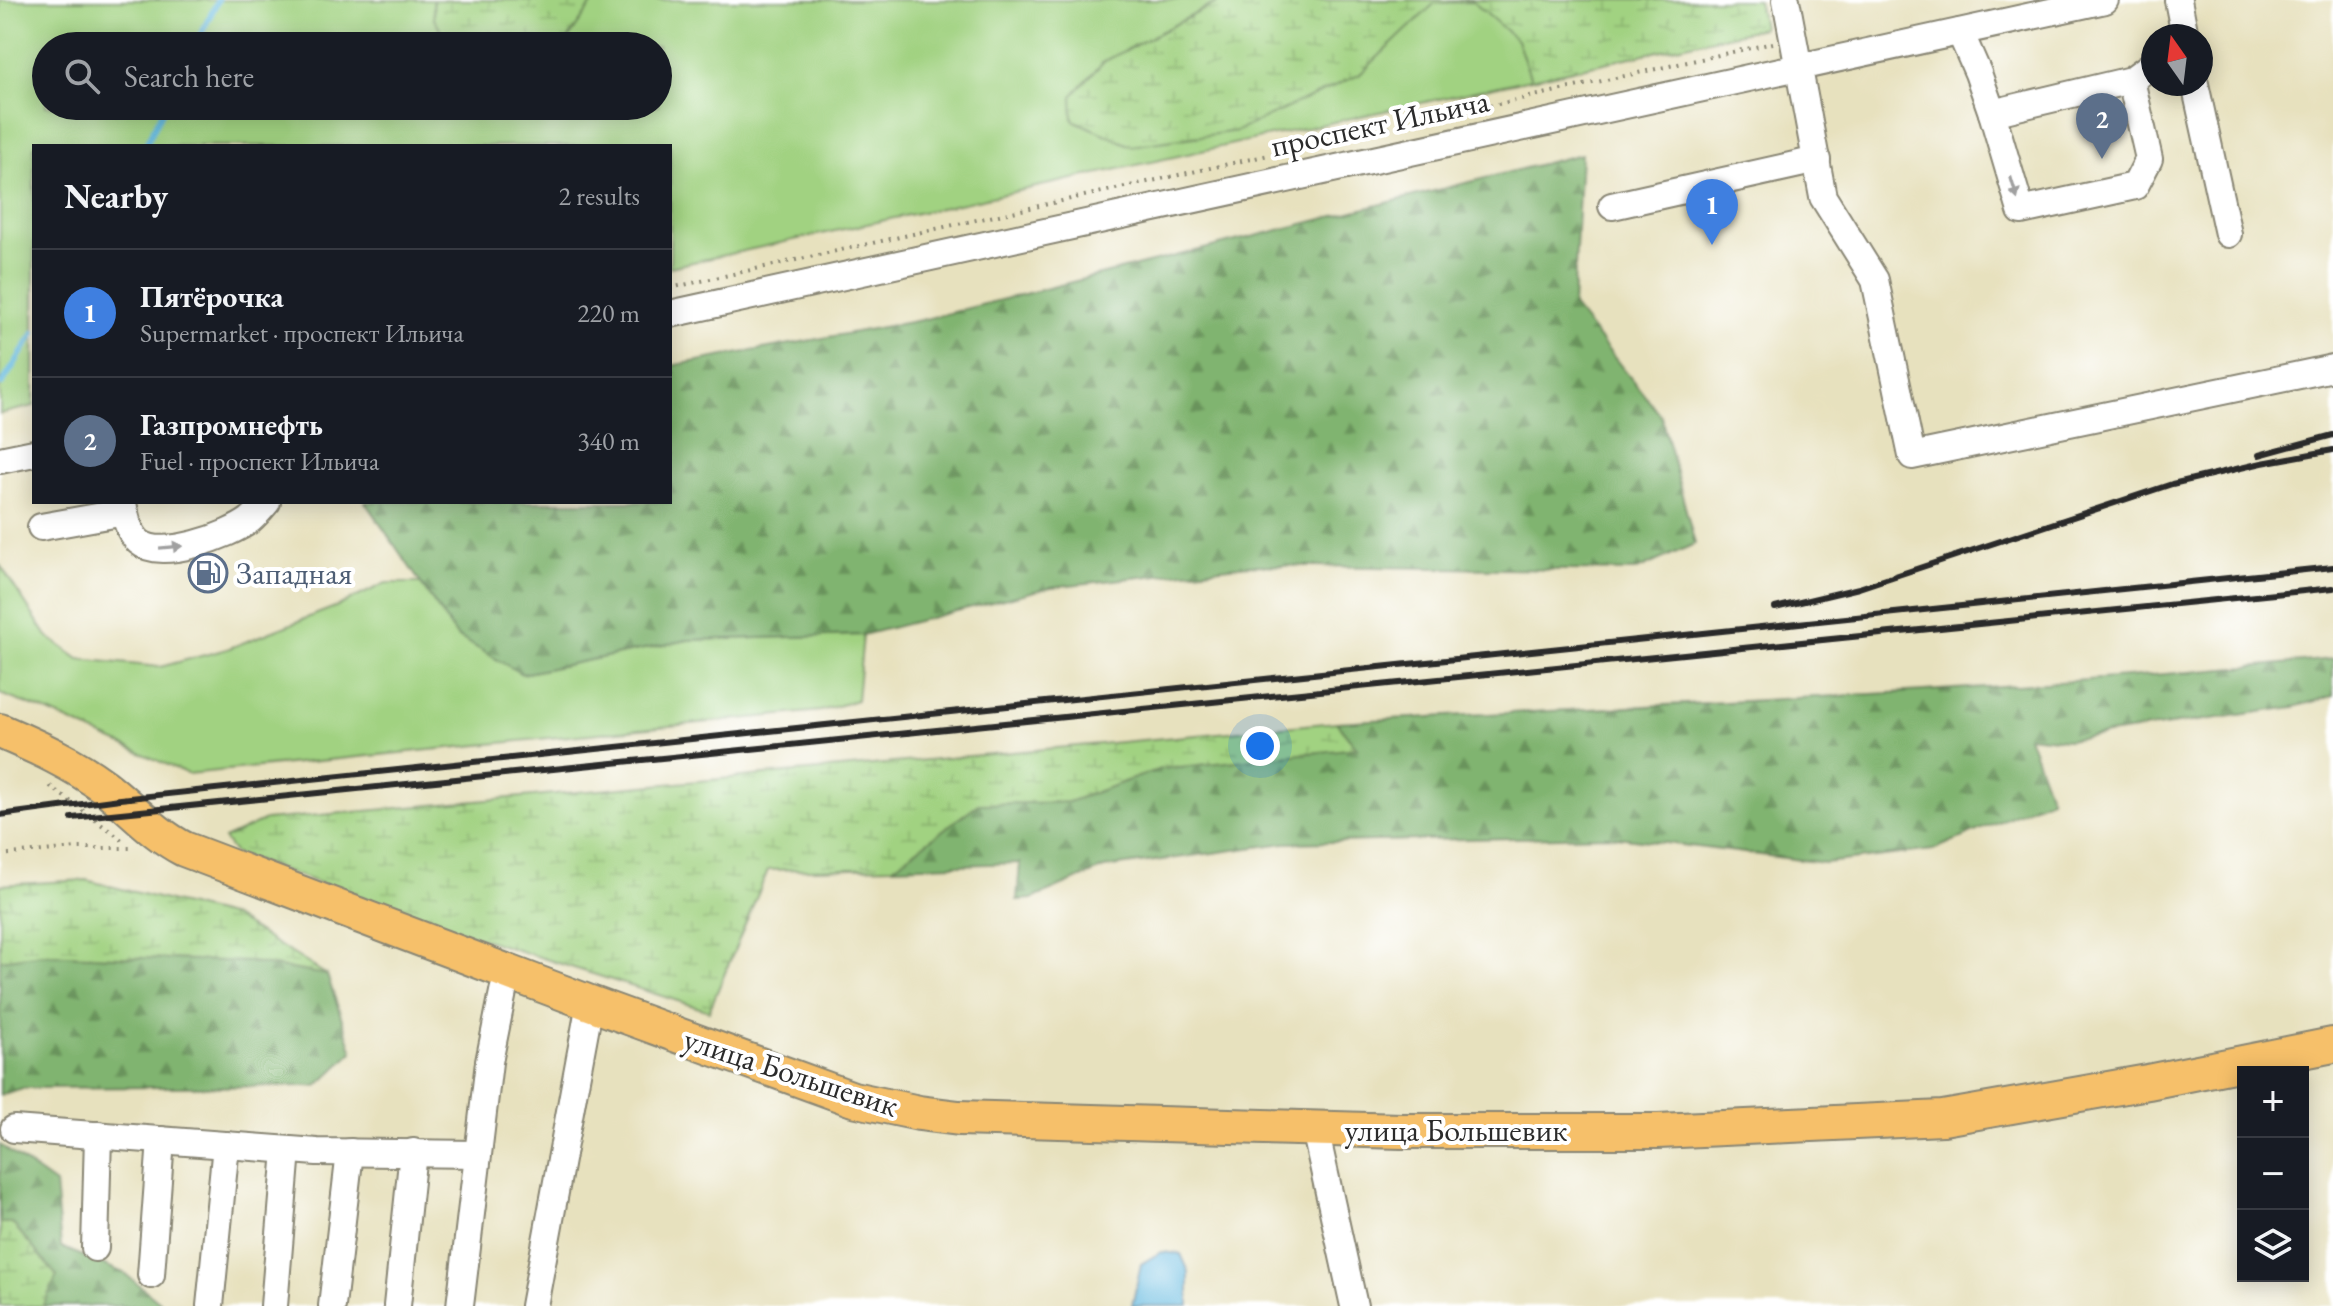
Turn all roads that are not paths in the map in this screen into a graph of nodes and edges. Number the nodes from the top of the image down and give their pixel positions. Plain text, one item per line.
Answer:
1 (1786, 0) edge
2 (2105, 0) edge
3 (2178, 0) edge
4 (2183, 24) edge
5 (1960, 32) junction
6 (1800, 66) junction
7 (2141, 73) edge
8 (2131, 80) junction
9 (2198, 96) edge
10 (1992, 113) junction
11 (1817, 160) junction
12 (1612, 206) dead end
13 (2228, 234) dead end
14 (672, 314) edge
15 (2333, 368) edge
16 (32, 453) edge
17 (0, 460) edge
18 (265, 504) edge
19 (124, 507) edge
20 (41, 527) dead end
21 (0, 731) edge
22 (507, 972) junction
23 (590, 1003) junction
24 (2333, 1045) edge
25 (14, 1129) dead end
26 (1315, 1129) junction
27 (98, 1135) junction
28 (161, 1140) junction
29 (226, 1145) junction
30 (287, 1150) junction
31 (350, 1152) junction
32 (413, 1152) junction
33 (478, 1154) junction
34 (95, 1248) dead end
35 (151, 1275) dead end
36 (210, 1306) edge
37 (274, 1306) edge
38 (332, 1306) edge
39 (397, 1306) edge
40 (460, 1306) edge
41 (534, 1306) edge
42 (1354, 1306) edge

1 - 6 street
2 - 5 street, проспект Ильича
3 - 4 street
5 - 6 street, проспект Ильича
5 - 10 street
6 - 11 street
6 - 14 street, проспект Ильича
7 - 8 street
8 - 10 street
10 -> 8 street
9 - 13 street
11 - 12 street
11 - 15 street
16 - 17 street
19 -> 18 street
19 - 20 street
21 - 22 main road, улица Большевик
22 - 23 main road, улица Большевик
22 - 33 street
23 - 26 main road, улица Большевик
23 - 41 street
24 - 26 main road, улица Большевик
25 - 27 street
26 - 42 street
27 - 28 street
27 - 34 street
28 - 29 street
28 - 35 street
29 - 30 street
29 - 36 street
30 - 31 street
30 - 37 street
31 - 32 street
31 - 38 street
32 - 33 street
32 - 39 street
33 - 40 street

